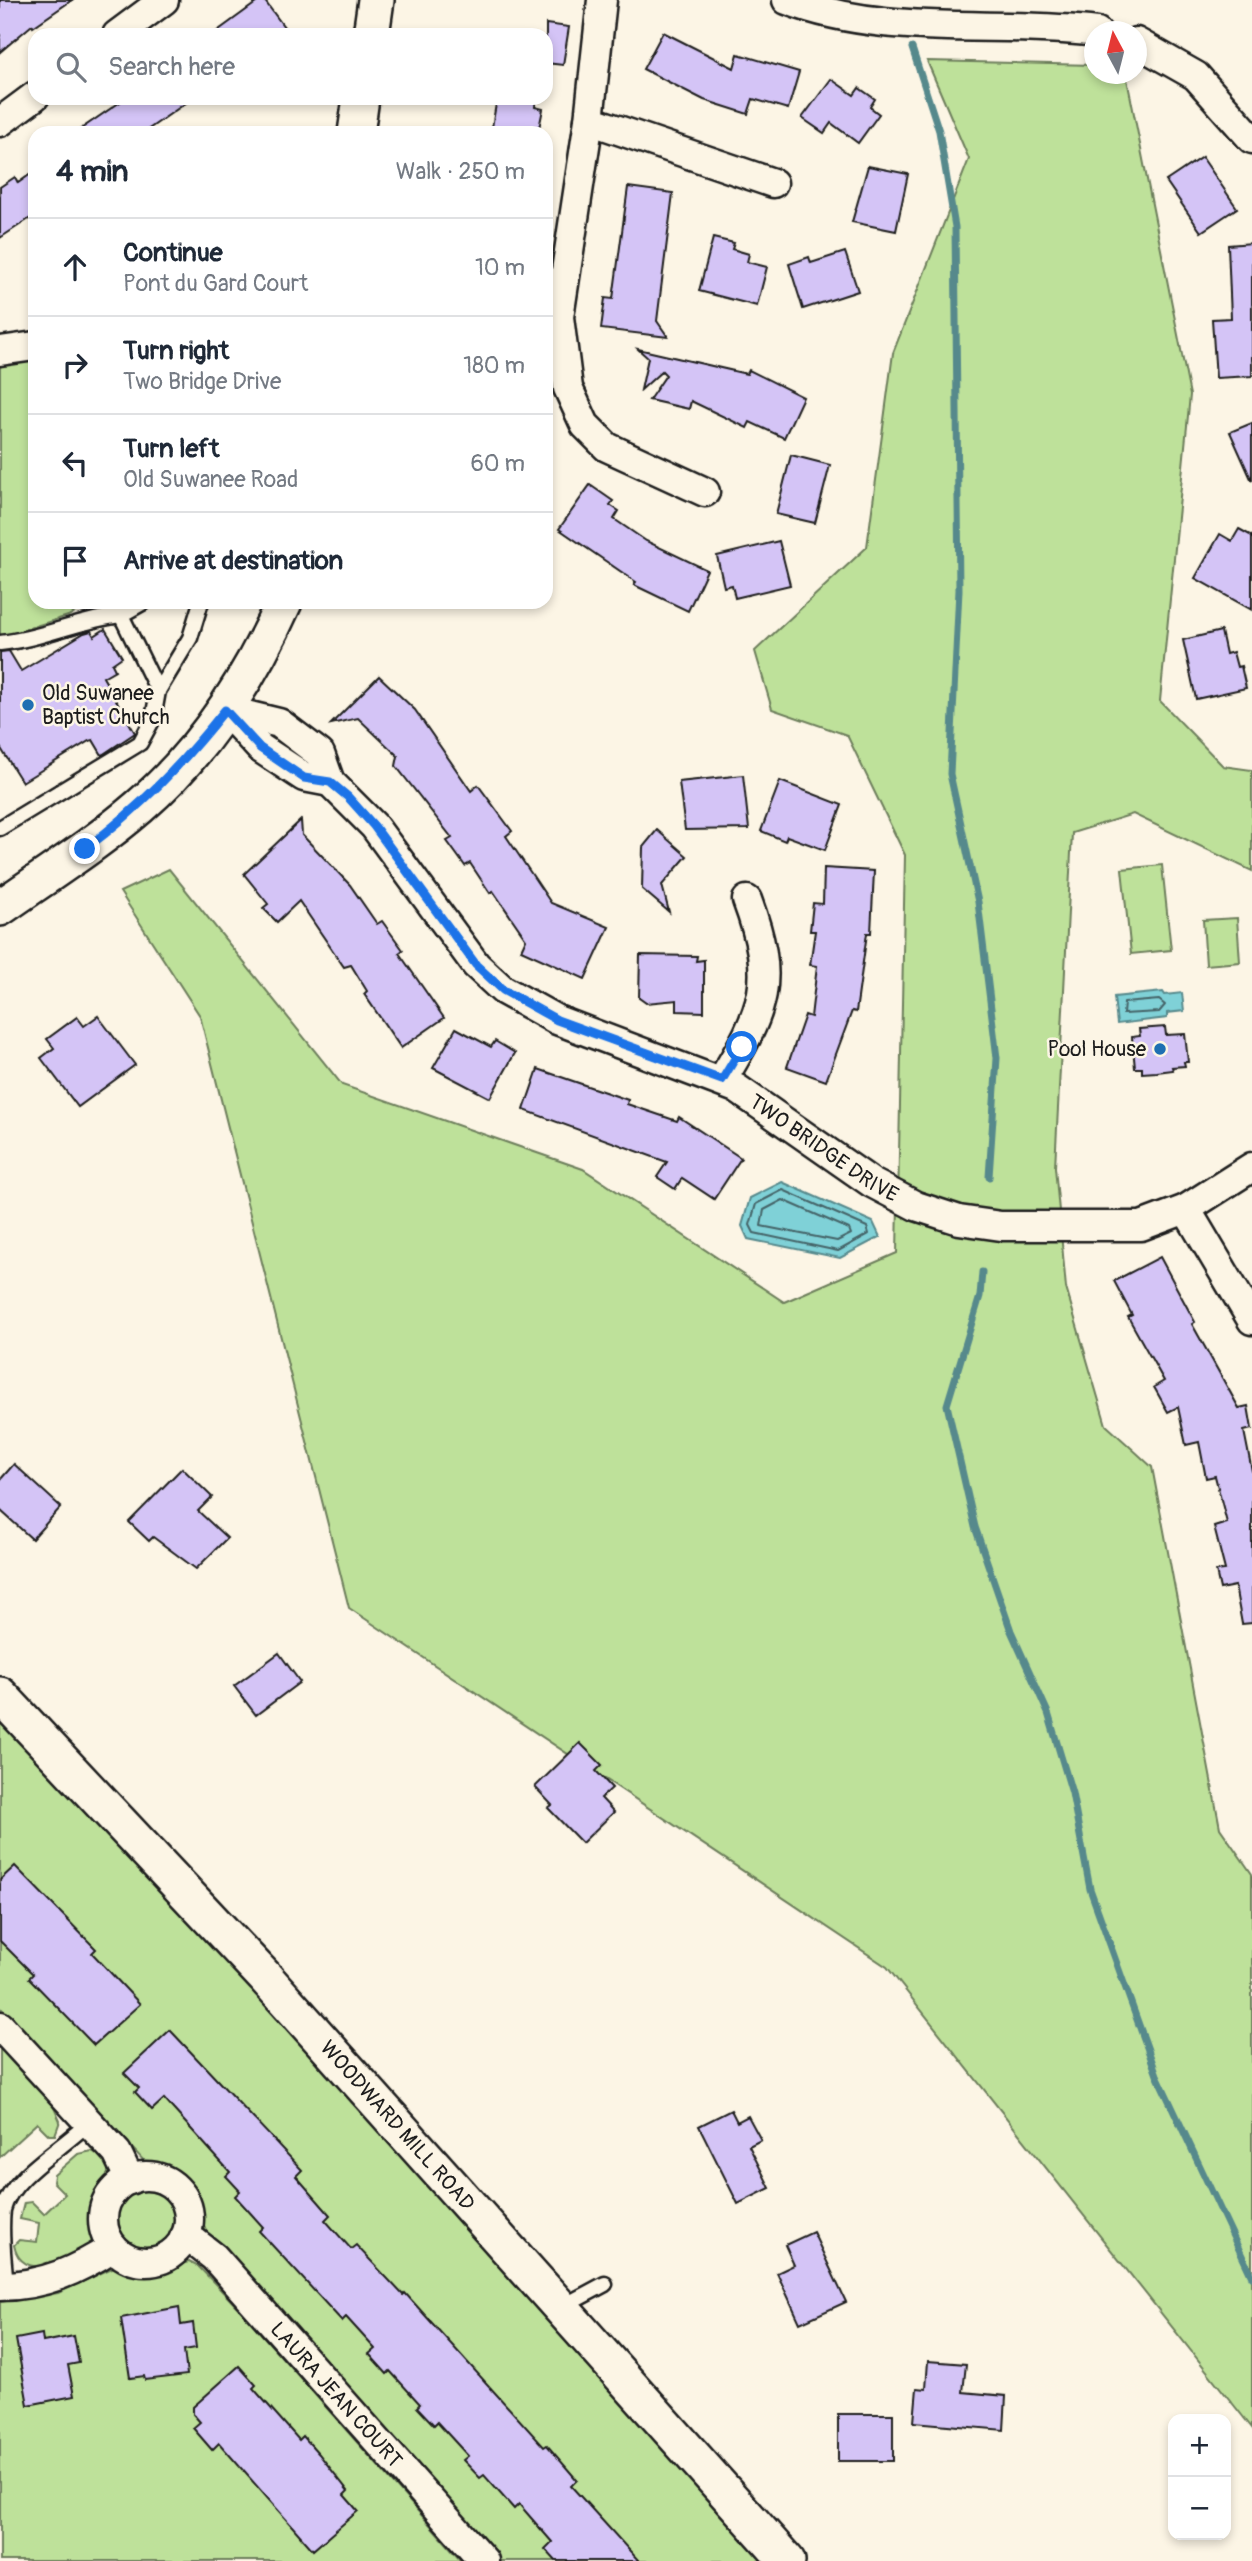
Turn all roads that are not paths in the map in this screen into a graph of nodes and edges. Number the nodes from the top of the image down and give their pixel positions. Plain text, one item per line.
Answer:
1 (164, 0) edge
2 (376, 0) edge
3 (602, 0) edge
4 (787, 0) edge
5 (126, 28) edge
6 (372, 28) edge
7 (1084, 31) edge
8 (1147, 48) edge
9 (28, 101) edge
10 (360, 105) edge
11 (589, 120) junction
12 (0, 122) edge
13 (357, 126) edge
14 (1252, 139) edge
15 (773, 183) dead end
16 (28, 347) edge
17 (0, 351) edge
18 (705, 492) dead end
19 (132, 609) edge
20 (199, 609) edge
21 (281, 609) edge
22 (121, 615) junction
23 (0, 643) edge
24 (158, 691) junction
25 (225, 710) junction
26 (0, 828) edge
27 (747, 900) dead end
28 (0, 908) edge
29 (722, 1080) junction
30 (1252, 1167) edge
31 (1186, 1209) junction
32 (1252, 1320) edge
33 (0, 1695) edge
34 (0, 2026) edge
35 (89, 2122) junction
36 (130, 2180) junction
37 (184, 2238) junction
38 (113, 2247) junction
39 (605, 2284) dead end
40 (3, 2286) edge
41 (560, 2307) junction
42 (484, 2561) edge
43 (788, 2561) edge

1 - 5 street
2 - 6 street
3 - 11 street
4 - 7 street
8 - 14 street
9 - 12 street
10 - 13 street
11 - 15 street
11 - 18 street
16 - 17 street
19 - 22 lane
20 - 24 lane
21 - 25 street
22 - 23 lane
22 - 24 lane
24 - 26 lane
25 - 28 street
25 - 29 street, TWO BRIDGE DRIVE
27 - 29 street
29 - 31 street, TWO BRIDGE DRIVE
30 - 31 street, TWO BRIDGE DRIVE
31 - 32 street
33 - 41 street, WOODWARD MILL ROAD
34 - 35 street
35 - 36 street
35 - 40 lane
36 - 37 street
36 - 38 street
37 - 38 street
37 - 42 street, LAURA JEAN COURT
38 - 40 street
39 - 41 lane
41 - 43 street, WOODWARD MILL ROAD

